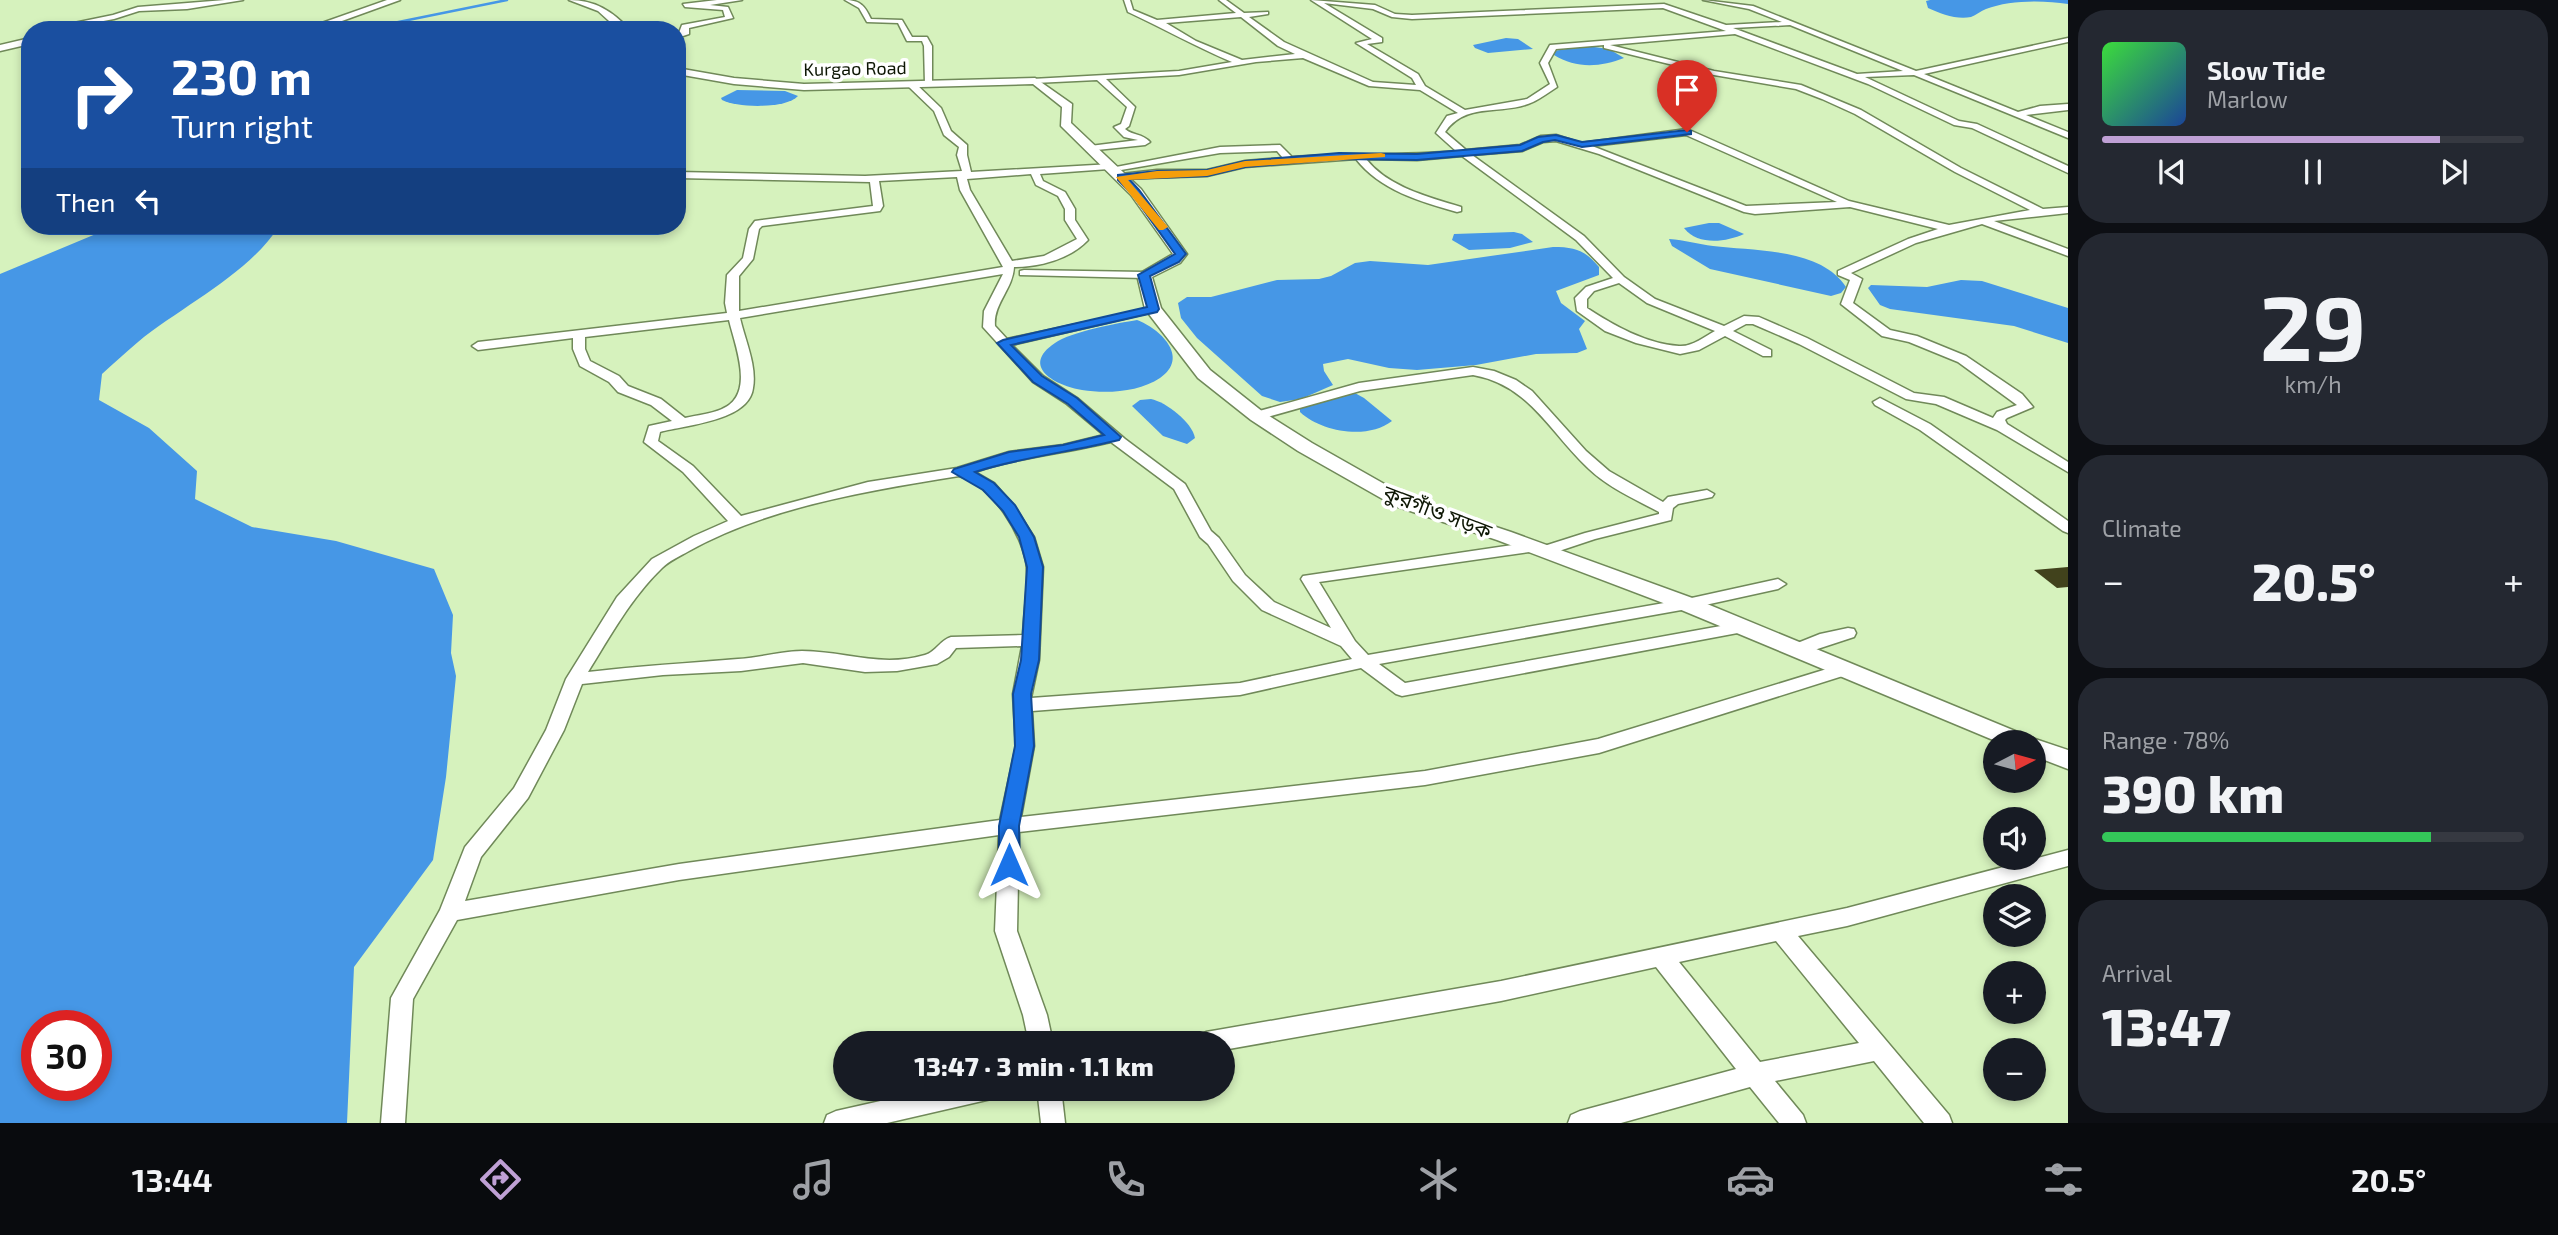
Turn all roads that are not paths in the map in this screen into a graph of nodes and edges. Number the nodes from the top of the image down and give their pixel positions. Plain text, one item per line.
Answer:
1 (147, 0) edge
2 (240, 0) edge
3 (396, 0) edge
4 (573, 0) edge
5 (739, 0) edge
6 (848, 0) edge
7 (1127, 0) edge
8 (1222, 0) edge
9 (1706, 0) edge
10 (1316, 1) edge
11 (138, 9) junction
12 (1266, 13) dead end
13 (1245, 17) junction
14 (1279, 17) dead end
15 (92, 21) edge
16 (334, 21) edge
17 (615, 21) edge
18 (1156, 23) junction
19 (1793, 24) junction
20 (686, 27) edge
21 (1726, 27) junction
22 (1736, 32) junction
23 (2068, 40) edge
24 (21, 42) edge
25 (1596, 43) junction
26 (0, 48) edge
27 (1304, 56) junction
28 (1242, 62) junction
29 (686, 72) edge
30 (1917, 73) junction
31 (1852, 75) junction
32 (1100, 78) junction
33 (1035, 80) junction
34 (929, 84) junction
35 (912, 85) junction
36 (1422, 88) junction
37 (2068, 107) edge
38 (1464, 113) junction
39 (2020, 114) junction
40 (2068, 135) edge
41 (1582, 145) junction
42 (1090, 149) junction
43 (1463, 152) junction
44 (1358, 155) junction
45 (1289, 160) junction
46 (2068, 170) edge
47 (1034, 171) junction
48 (1114, 171) junction
49 (686, 175) edge
50 (962, 176) junction
51 (874, 179) junction
52 (1850, 204) junction
53 (1457, 209) dead end
54 (2068, 210) edge
55 (2048, 212) junction
56 (2068, 217) edge
57 (1984, 222) junction
58 (1952, 229) junction
59 (2068, 253) edge
60 (1009, 270) junction
61 (1144, 275) junction
62 (1620, 279) junction
63 (1153, 309) junction
64 (733, 316) junction
65 (1723, 330) junction
66 (579, 336) junction
67 (1003, 343) junction
68 (478, 346) dead end
69 (1767, 353) dead end
70 (1880, 402) dead end
71 (1257, 416) junction
72 (683, 423) junction
73 (2002, 427) junction
74 (1114, 437) junction
75 (2068, 468) edge
76 (959, 472) junction
77 (1707, 494) dead end
78 (1666, 510) junction
79 (738, 522) junction
80 (2068, 528) edge
81 (1539, 549) junction
82 (1779, 584) dead end
83 (1687, 604) junction
84 (1743, 627) junction
85 (1848, 633) dead end
86 (1030, 640) junction
87 (1347, 642) junction
88 (1796, 650) junction
89 (1364, 662) junction
90 (1843, 670) junction
91 (575, 679) junction
92 (1023, 705) junction
93 (1992, 730) edge
94 (2046, 752) edge
95 (2068, 760) edge
96 (1009, 826) junction
97 (2068, 858) edge
98 (450, 912) junction
99 (1781, 931) junction
100 (1661, 957) junction
101 (1038, 1031) edge
102 (1235, 1038) edge
103 (1880, 1049) junction
104 (1756, 1074) junction
105 (933, 1101) edge
106 (1050, 1101) edge
107 (393, 1123) edge
108 (836, 1123) edge
109 (1053, 1123) edge
110 (1580, 1123) edge
111 (1794, 1123) edge
112 (1940, 1123) edge

1 - 11 street
2 - 11 street
3 - 16 street
4 - 17 street
5 - 20 street
6 - 34 street
7 - 18 street
8 - 13 street
9 - 19 street
10 - 21 street
10 - 36 street
11 - 15 street
12 - 13 street
13 - 14 street
13 - 18 street
13 - 27 street
18 - 28 street
19 - 21 street
19 - 30 street
21 - 22 street
22 - 25 street
22 - 31 street
23 - 30 street
24 - 26 street
25 - 38 street
25 - 55 street
27 - 28 street
27 - 36 street
28 - 32 street
29 - 35 street, Kurgao Road
30 - 31 street
30 - 39 street
31 - 46 street
32 - 33 street
32 - 42 street
33 - 34 street, Kurgao Road
33 - 42 street
34 - 35 street, Kurgao Road
35 - 50 street
36 - 38 street
37 - 39 street
38 - 43 street
39 - 40 street
41 - 43 street
41 - 52 street
41 - 52 street
42 - 48 street
43 - 44 street
43 - 62 street
44 - 45 street
44 - 53 street
45 - 48 street
45 - 48 street
47 - 48 street
47 - 50 street
47 - 60 street
48 - 61 street
49 - 51 street
50 - 51 street
50 - 60 street
51 - 64 street
52 - 58 street
54 - 55 street
55 - 56 street
55 - 57 street
57 - 58 street
57 - 59 street
58 - 73 street
60 - 61 street
60 - 64 street
60 - 67 street
61 - 63 street, কুরগাঁও সড়ক
62 - 65 street
62 - 65 street
63 - 67 street
63 - 71 street, কুরগাঁও সড়ক
64 - 66 street
64 - 72 street
65 - 69 street
65 - 73 street
66 - 68 street
66 - 72 street
67 - 74 street
70 - 80 street
71 - 78 street
71 - 81 street, কুরগাঁও সড়ক
72 - 79 street
73 - 75 street
74 - 76 street
74 - 87 street
76 - 79 street
76 - 86 street
77 - 78 street
78 - 81 street
79 - 91 street
81 - 83 street, কুরগাঁও সড়ক
81 - 87 street
82 - 83 street
83 - 84 street, কুরগাঁও সড়ক
83 - 89 street
84 - 88 street, কুরগাঁও সড়ক
84 - 89 street
85 - 88 street
86 - 91 street
86 - 92 street
87 - 89 street
88 - 90 street, কুরগাঁও সড়ক
89 - 92 street
90 - 93 street, কুরগাঁও সড়ক
90 - 96 street
91 - 98 street
92 - 96 street
94 - 95 street
96 - 98 street
96 - 101 street
97 - 99 street
98 - 107 street
99 - 100 street
99 - 103 street
100 - 102 street
100 - 104 street
103 - 104 street
103 - 112 street
104 - 110 street
104 - 111 street
105 - 108 street
106 - 109 street

